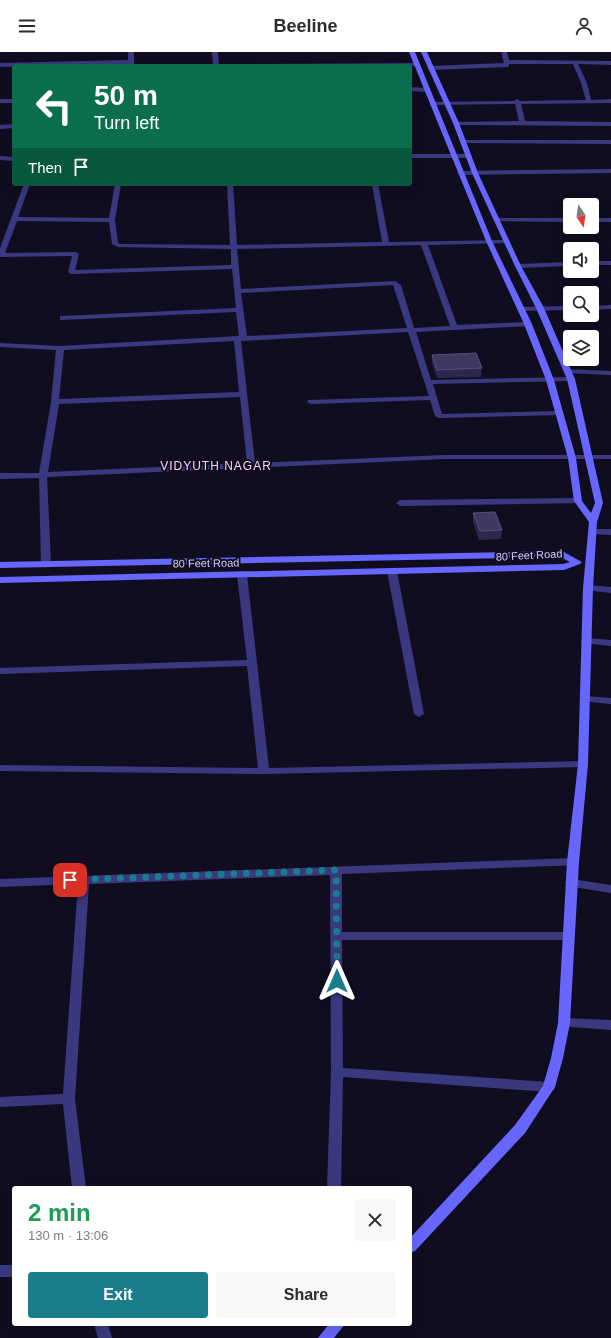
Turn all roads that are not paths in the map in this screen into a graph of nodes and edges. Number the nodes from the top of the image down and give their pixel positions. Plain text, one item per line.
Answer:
1 (131, 52) edge
2 (216, 52) edge
3 (412, 52) edge
4 (424, 52) edge
5 (504, 52) edge
6 (507, 62) junction
7 (575, 63) junction
8 (611, 63) edge
9 (131, 64) edge
10 (216, 64) edge
11 (0, 65) edge
12 (12, 65) edge
13 (412, 65) edge
14 (416, 65) junction
15 (430, 68) junction
16 (412, 89) edge
17 (426, 90) junction
18 (0, 101) edge
19 (12, 101) edge
20 (589, 101) junction
21 (611, 101) edge
22 (517, 102) junction
23 (446, 103) junction
24 (432, 104) junction
25 (456, 122) junction
26 (522, 123) junction
27 (611, 124) edge
28 (12, 126) edge
29 (0, 127) edge
30 (464, 142) junction
31 (611, 142) edge
32 (412, 156) edge
33 (453, 156) junction
34 (469, 156) junction
35 (0, 158) edge
36 (12, 158) edge
37 (611, 171) edge
38 (460, 173) junction
39 (475, 173) junction
40 (26, 186) edge
41 (118, 186) edge
42 (230, 186) edge
43 (375, 186) edge
44 (14, 219) junction
45 (112, 220) junction
46 (497, 220) junction
47 (563, 220) edge
48 (599, 220) edge
49 (611, 220) edge
50 (489, 241) junction
51 (507, 241) junction
52 (424, 243) junction
53 (386, 244) junction
54 (234, 247) junction
55 (0, 255) edge
56 (599, 263) edge
57 (611, 263) edge
58 (563, 264) edge
59 (518, 266) junction
60 (235, 267) junction
61 (237, 291) junction
62 (611, 307) edge
63 (540, 308) junction
64 (563, 308) edge
65 (599, 308) edge
66 (521, 309) junction
67 (239, 310) junction
68 (63, 318) dead end
69 (528, 324) junction
70 (454, 327) junction
71 (411, 330) junction
72 (240, 338) junction
73 (0, 345) edge
74 (60, 348) junction
75 (611, 373) edge
76 (569, 375) junction
77 (550, 380) junction
78 (428, 382) junction
79 (243, 394) junction
80 (433, 398) junction
81 (55, 402) junction
82 (311, 402) dead end
83 (560, 413) junction
84 (611, 457) edge
85 (572, 458) junction
86 (590, 458) junction
87 (252, 465) junction
88 (43, 475) junction
89 (0, 476) edge
90 (578, 500) junction
91 (400, 503) dead end
92 (593, 527) junction
93 (611, 532) edge
94 (577, 562) junction
95 (591, 562) junction
96 (46, 564) junction
97 (0, 565) edge
98 (392, 571) junction
99 (242, 574) junction
100 (0, 580) edge
101 (588, 588) junction
102 (611, 590) edge
103 (586, 641) junction
104 (611, 643) edge
105 (252, 663) junction
106 (0, 671) edge
107 (585, 698) junction
108 (611, 701) edge
109 (419, 714) dead end
110 (583, 764) junction
111 (0, 768) edge
112 (264, 771) junction
113 (573, 862) junction
114 (336, 870) junction
115 (84, 880) junction
116 (0, 883) edge
117 (572, 883) junction
118 (611, 889) edge
119 (336, 936) junction
120 (569, 936) junction
121 (564, 1023) junction
122 (611, 1025) edge
123 (337, 1072) junction
124 (549, 1087) junction
125 (69, 1099) junction
126 (0, 1102) edge
127 (79, 1186) edge
128 (334, 1186) edge
129 (412, 1245) edge
130 (12, 1271) edge
131 (0, 1272) edge
132 (102, 1326) edge
133 (105, 1338) edge

1 - 9 street
2 - 10 street
3 - 14 street
4 - 15 street
5 - 6 street
6 - 7 street
6 - 15 street
7 - 8 street
7 - 20 street
11 - 12 street
13 - 14 street
14 - 17 street
15 - 23 street
16 - 17 street
17 - 24 street
18 - 19 street
20 - 21 street
20 - 22 street
22 - 23 street
22 - 26 street
23 - 24 street
23 - 25 street
24 - 33 street
25 - 26 street
25 - 30 street
26 - 27 street
28 - 29 street
30 - 31 street
30 - 34 street
32 - 33 street
33 - 34 street
33 - 38 street
34 - 39 street
35 - 36 street
37 - 39 street
38 - 39 street
38 - 50 street
39 - 46 street
40 - 44 street
41 - 45 street
42 - 54 street
43 - 53 street
44 - 45 street
44 - 55 street
45 - 54 street
46 - 47 street
46 - 51 street
48 - 49 street
50 - 51 street
50 - 52 street
50 - 66 street
51 - 59 street
52 - 53 street
52 - 70 street
53 - 54 street
54 - 60 street
55 - 60 street
56 - 57 street
58 - 59 street
59 - 63 street
60 - 61 street
61 - 67 street
61 - 71 street
62 - 65 street
63 - 64 street
63 - 66 street
63 - 76 street
66 - 69 street
67 - 68 street
67 - 72 street
69 - 70 street
69 - 77 street
70 - 71 street
71 - 72 street
71 - 78 street
72 - 74 street
72 - 79 street
73 - 74 street
74 - 81 street
75 - 76 street
76 - 77 street
76 - 86 street
77 - 78 street
77 - 83 street
78 - 80 street
79 - 81 street
79 - 87 street
80 - 82 street
80 - 83 street
81 - 88 street
83 - 85 street
84 - 86 street
85 - 86 street
85 - 87 street
85 - 90 street
86 - 92 street
87 - 88 street
88 - 89 street
88 - 96 street
90 - 91 street
90 - 92 street
92 - 93 street
92 - 95 street
94 - 95 street
94 - 96 street, 80 Feet Road
94 - 98 street, 80 Feet Road
95 - 101 street
96 - 97 street, 80 Feet Road
98 - 99 street, 80 Feet Road
98 - 109 street
99 - 100 street, 80 Feet Road
99 - 105 street
101 - 102 street
101 - 103 street
103 - 104 street
103 - 107 street
105 - 106 street
105 - 112 street
107 - 108 street
107 - 110 street
110 - 112 street
110 - 113 street
111 - 112 street
113 - 114 street
113 - 117 street
114 - 115 street
114 - 119 street
115 - 116 street
115 - 125 street
117 - 118 street
117 - 120 street
119 - 120 street
119 - 123 street
120 - 121 street
121 - 122 street
121 - 124 street
123 - 124 street
123 - 128 street
124 - 129 street
125 - 126 street
125 - 127 street
130 - 131 street
132 - 133 street

